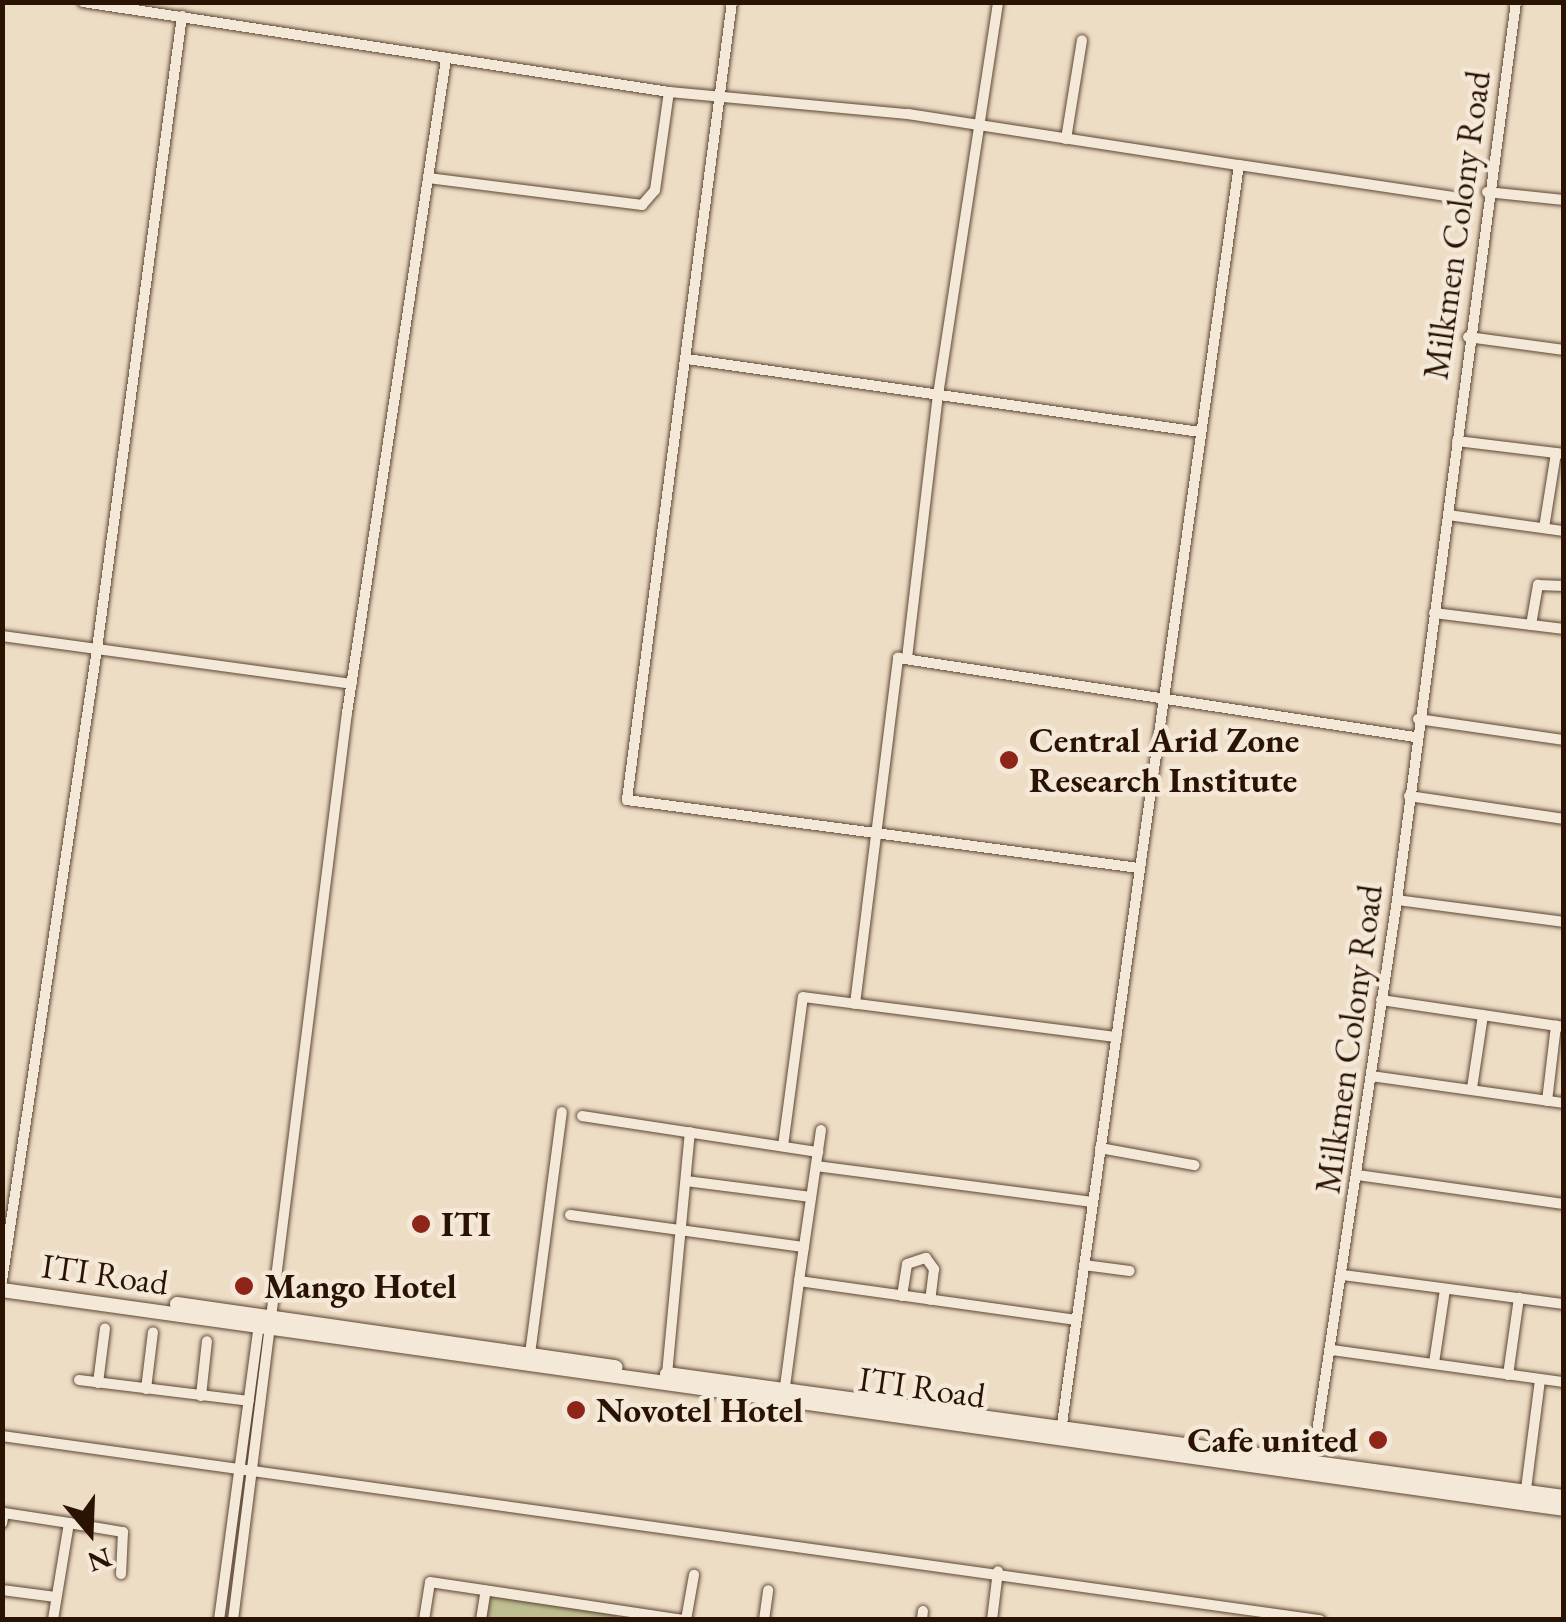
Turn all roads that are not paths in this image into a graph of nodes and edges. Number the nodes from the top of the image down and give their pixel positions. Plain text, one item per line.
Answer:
1 (83, 2) edge
2 (732, 2) edge
3 (998, 2) edge
4 (1516, 2) edge
5 (182, 16) junction
6 (1082, 40) dead end
7 (446, 59) junction
8 (668, 92) junction
9 (720, 97) junction
10 (981, 128) junction
11 (1066, 140) junction
12 (1239, 165) junction
13 (428, 178) junction
14 (1487, 192) junction
15 (1452, 196) dead end
16 (1564, 200) edge
17 (1468, 337) junction
18 (1564, 350) edge
19 (687, 359) junction
20 (938, 394) junction
21 (1200, 432) junction
22 (1457, 440) junction
23 (1560, 453) edge
24 (1448, 515) junction
25 (1544, 528) junction
26 (1564, 531) edge
27 (1564, 586) edge
28 (1434, 613) junction
29 (1531, 625) junction
30 (1564, 629) edge
31 (2, 636) edge
32 (97, 649) junction
33 (907, 658) junction
34 (352, 684) junction
35 (1164, 695) junction
36 (1418, 720) junction
37 (1415, 737) junction
38 (1564, 740) edge
39 (1409, 796) junction
40 (1564, 819) edge
41 (876, 831) junction
42 (1140, 868) junction
43 (1397, 900) junction
44 (1564, 922) edge
45 (1381, 1000) junction
46 (855, 1004) junction
47 (1483, 1015) junction
48 (1560, 1026) edge
49 (1116, 1037) junction
50 (1371, 1076) junction
51 (1472, 1088) junction
52 (1546, 1101) junction
53 (1564, 1103) edge
54 (562, 1112) dead end
55 (582, 1116) dead end
56 (821, 1130) dead end
57 (690, 1132) junction
58 (782, 1146) junction
59 (1100, 1148) junction
60 (818, 1152) junction
61 (816, 1166) junction
62 (1194, 1166) dead end
63 (1357, 1175) junction
64 (686, 1182) junction
65 (812, 1197) junction
66 (1093, 1202) junction
67 (1564, 1204) edge
68 (570, 1215) dead end
69 (682, 1230) junction
70 (804, 1247) junction
71 (1084, 1265) junction
72 (1130, 1271) dead end
73 (1344, 1275) junction
74 (2, 1281) edge
75 (799, 1281) junction
76 (1444, 1289) junction
77 (2, 1290) edge
78 (902, 1296) junction
79 (1519, 1298) junction
80 (930, 1300) junction
81 (1564, 1304) edge
82 (1076, 1320) junction
83 (267, 1323) junction
84 (105, 1328) dead end
85 (153, 1332) dead end
86 (207, 1340) dead end
87 (1332, 1350) junction
88 (530, 1354) junction
89 (1434, 1363) junction
90 (667, 1374) junction
91 (1508, 1375) junction
92 (79, 1380) dead end
93 (1540, 1380) junction
94 (98, 1382) junction
95 (1564, 1382) edge
96 (146, 1389) junction
97 (784, 1394) junction
98 (201, 1396) junction
99 (249, 1402) junction
100 (1061, 1432) junction
101 (2, 1436) edge
102 (1311, 1466) junction
103 (240, 1470) junction
104 (252, 1471) junction
105 (1525, 1497) junction
106 (1564, 1497) edge
107 (1564, 1508) edge
108 (3, 1513) edge
109 (2, 1523) edge
110 (69, 1523) junction
111 (998, 1571) junction
112 (122, 1574) dead end
113 (694, 1575) dead end
114 (2, 1590) edge
115 (486, 1590) junction
116 (768, 1590) dead end
117 (56, 1597) junction
118 (619, 1615) edge
119 (52, 1620) edge
120 (219, 1620) edge
121 (233, 1620) edge
122 (424, 1620) edge
123 (481, 1620) edge
124 (684, 1620) edge
125 (764, 1620) edge
126 (992, 1620) edge
127 (1320, 1620) edge

1 - 5 street
2 - 9 street
3 - 10 street
4 - 14 street, Milkmen Colony Road
5 - 7 street
5 - 32 street
6 - 11 street
7 - 8 street
7 - 13 street
8 - 9 street
8 - 13 street
9 - 10 street
9 - 19 street
10 - 11 street
10 - 20 street
11 - 12 street
12 - 15 street
12 - 21 street
13 - 34 street
14 - 16 street
14 - 17 street, Milkmen Colony Road
17 - 18 street
17 - 22 street, Milkmen Colony Road
19 - 20 street
19 - 41 street
20 - 21 street
20 - 33 street
21 - 35 street
22 - 23 street
22 - 24 street, Milkmen Colony Road
23 - 25 street
24 - 25 street
24 - 28 street, Milkmen Colony Road
25 - 26 street
27 - 29 street
28 - 29 street
28 - 36 street, Milkmen Colony Road
29 - 30 street
31 - 32 street
32 - 34 street
32 - 74 street
33 - 35 street
33 - 41 street
34 - 83 street
35 - 37 street
35 - 42 street
36 - 37 street, Milkmen Colony Road
36 - 38 street
37 - 39 street, Milkmen Colony Road
39 - 40 street
39 - 43 street, Milkmen Colony Road
41 - 42 street
41 - 46 street
42 - 49 street
43 - 44 street
43 - 45 street, Milkmen Colony Road
45 - 47 street
45 - 50 street, Milkmen Colony Road
46 - 49 street
46 - 58 street
47 - 48 street
47 - 51 street
48 - 52 street
49 - 59 street
50 - 51 street
50 - 63 street, Milkmen Colony Road
51 - 52 street
52 - 53 street
54 - 88 street
55 - 57 street
56 - 60 street
57 - 58 street
57 - 64 street
58 - 60 street
59 - 62 street
59 - 66 street
60 - 61 street
61 - 65 street
61 - 66 street
63 - 67 street
63 - 73 street, Milkmen Colony Road
64 - 65 street
64 - 69 street
65 - 70 street
66 - 71 street
68 - 69 street
69 - 70 street
69 - 90 street
70 - 75 street
71 - 72 street
71 - 82 street
73 - 76 street
73 - 87 street, Milkmen Colony Road
74 - 83 street
75 - 78 street
75 - 97 street
76 - 79 street
76 - 89 street
77 - 83 street, ITI Road
78 - 80 street
78 - 80 street
79 - 81 street
79 - 91 street
80 - 82 street
82 - 100 street
83 - 88 street, ITI Road
83 - 97 street, ITI Road
83 - 99 street
83 - 104 street
84 - 94 street
85 - 96 street
86 - 98 street
87 - 89 street
87 - 102 street, Milkmen Colony Road
88 - 90 street, ITI Road
89 - 91 street
90 - 97 street, ITI Road
91 - 93 street
92 - 94 street
93 - 95 street
93 - 105 street
94 - 96 street
96 - 98 street
97 - 100 street, ITI Road
98 - 99 street
99 - 103 street
100 - 102 street, ITI Road
101 - 103 street
102 - 105 street, ITI Road
103 - 104 street
103 - 120 street
104 - 111 street
104 - 121 street
105 - 106 street, ITI Road
105 - 107 street, ITI Road
108 - 109 street
108 - 110 street
110 - 112 street
110 - 117 street
111 - 126 street
111 - 127 street
113 - 124 street
114 - 117 street
115 - 118 street
115 - 122 street
115 - 123 street
116 - 125 street
117 - 119 street
118 - 124 street

